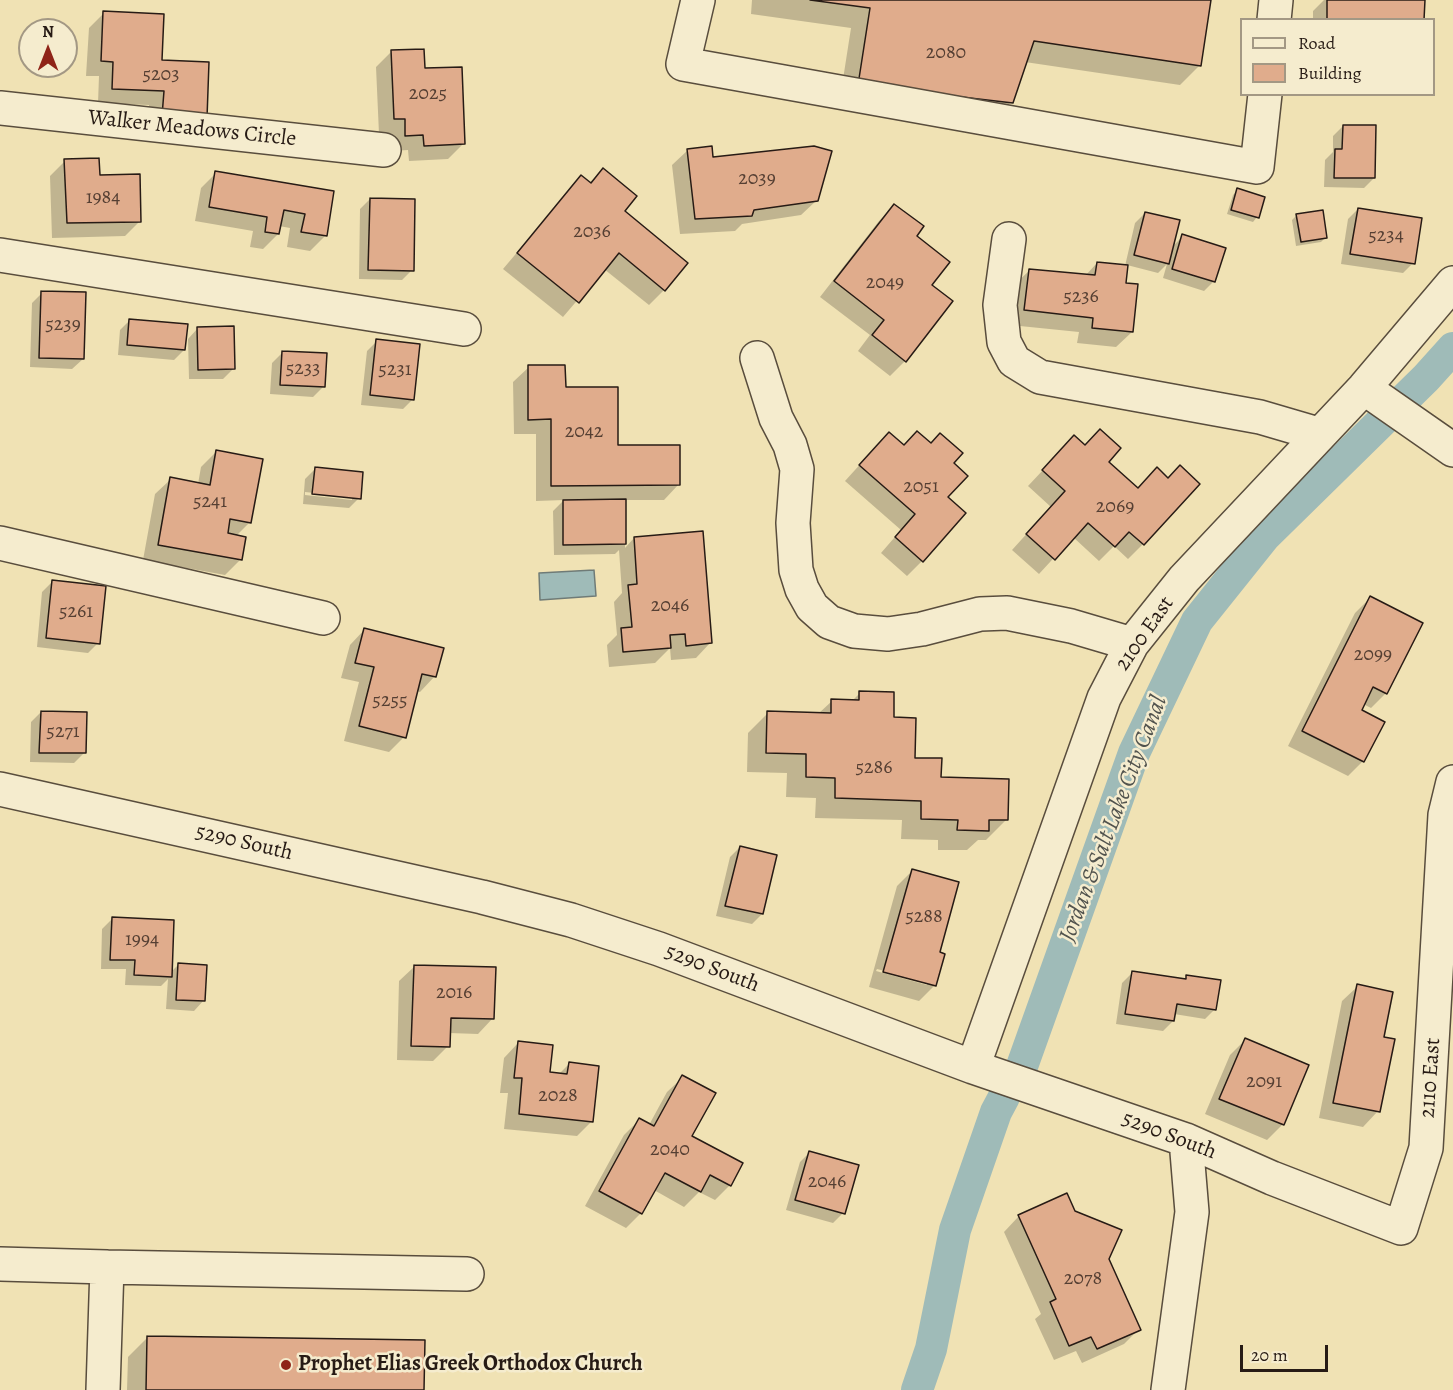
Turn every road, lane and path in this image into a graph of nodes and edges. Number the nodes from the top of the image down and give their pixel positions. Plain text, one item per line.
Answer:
1 (698, 0) edge
2 (1276, 0) edge
3 (1274, 18) edge
4 (1265, 96) edge
5 (0, 108) edge
6 (384, 150) dead end
7 (1009, 239) dead end
8 (0, 255) edge
9 (1453, 283) edge
10 (464, 330) dead end
11 (757, 358) dead end
12 (1372, 393) junction
13 (1318, 435) junction
14 (1453, 450) edge
15 (0, 543) edge
16 (323, 618) dead end
17 (1132, 644) junction
18 (1453, 782) edge
19 (0, 789) edge
20 (973, 1067) junction
21 (1186, 1140) junction
22 (1401, 1228) joint
23 (0, 1264) edge
24 (107, 1267) junction
25 (466, 1274) dead end
26 (103, 1390) edge
27 (1168, 1390) edge

1 - 4 street
2 - 3 street
5 - 6 street, Walker Meadows Circle
7 - 13 street
8 - 10 street
9 - 12 street, 2100 East
11 - 17 street
12 - 13 street, 2100 East
12 - 14 street
13 - 17 street, 2100 East
15 - 16 street
17 - 20 street, 2100 East
18 - 22 street, 2110 East
19 - 20 street, 5290 South
20 - 21 street, 5290 South
21 - 22 street, 5290 South
21 - 27 street
23 - 24 street
24 - 25 street
24 - 26 street

